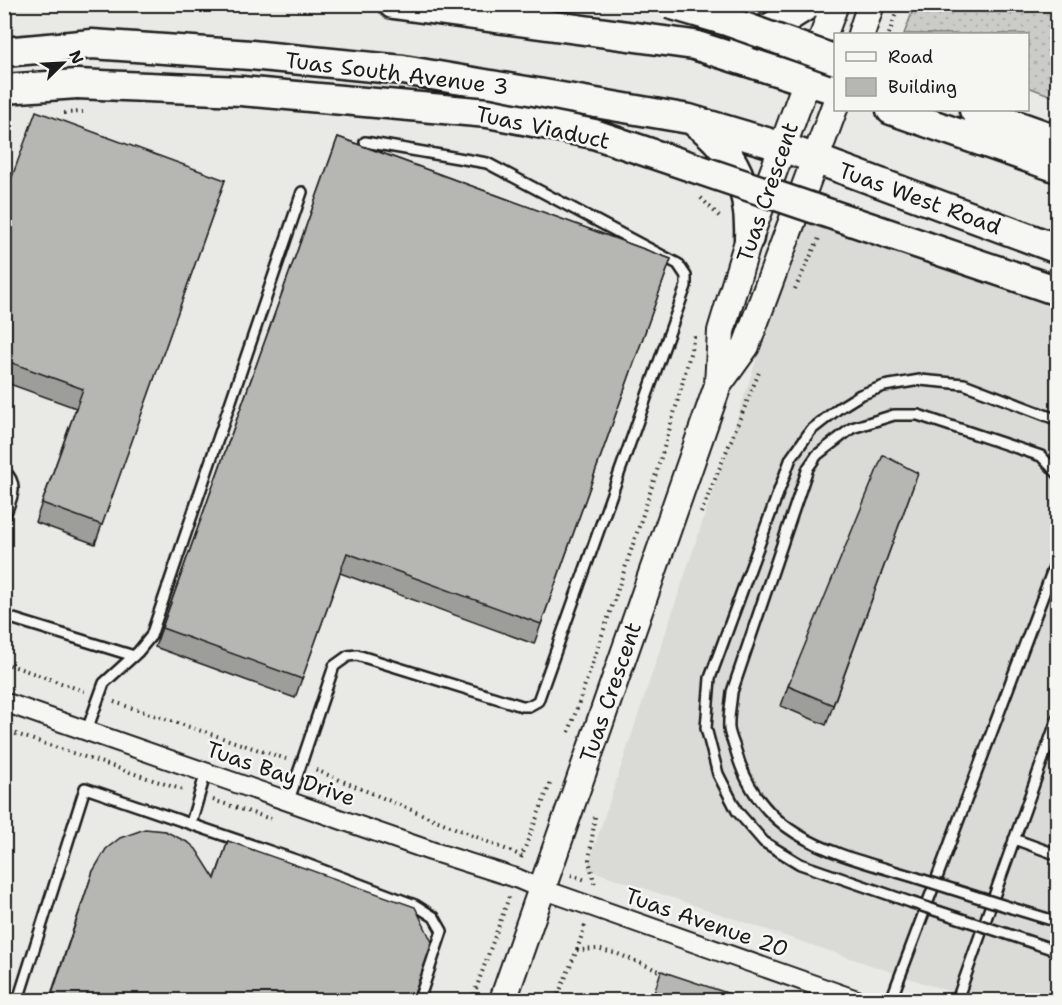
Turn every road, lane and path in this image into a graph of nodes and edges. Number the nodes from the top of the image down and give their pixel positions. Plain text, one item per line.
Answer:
1 (393, 4) edge
2 (669, 4) edge
3 (809, 4) edge
4 (835, 4) edge
5 (872, 4) edge
6 (899, 4) edge
7 (861, 33) edge
8 (889, 33) edge
9 (694, 45) junction
10 (4, 52) edge
11 (834, 59) edge
12 (807, 80) junction
13 (4, 89) edge
14 (834, 89) edge
15 (834, 108) edge
16 (894, 111) edge
17 (977, 111) edge
18 (690, 119) junction
19 (1058, 140) edge
20 (365, 142) dead end
21 (783, 147) junction
22 (814, 159) junction
23 (1058, 168) edge
24 (302, 192) dead end
25 (720, 216) dead end
26 (737, 231) junction
27 (820, 235) dead end
28 (1058, 249) edge
29 (1058, 291) edge
30 (793, 295) dead end
31 (697, 326) dead end
32 (761, 367) dead end
33 (718, 385) junction
34 (1058, 420) edge
35 (4, 471) edge
36 (1058, 474) edge
37 (4, 518) edge
38 (699, 518) dead end
39 (1058, 556) edge
40 (4, 616) edge
41 (134, 656) junction
42 (4, 663) edge
43 (99, 697) junction
44 (4, 702) edge
45 (1058, 717) edge
46 (4, 730) edge
47 (87, 730) junction
48 (566, 741) dead end
49 (301, 764) junction
50 (206, 772) junction
51 (555, 774) dead end
52 (200, 795) junction
53 (289, 800) junction
54 (598, 809) dead end
55 (191, 823) junction
56 (1014, 839) junction
57 (522, 855) junction
58 (1058, 855) edge
59 (516, 878) junction
60 (596, 884) dead end
61 (542, 889) junction
62 (1058, 922) edge
63 (1058, 951) edge
64 (669, 975) edge
65 (847, 999) edge
66 (18, 1000) edge
67 (419, 1000) edge
68 (472, 1000) edge
69 (503, 1000) edge
70 (555, 1000) edge
71 (891, 1000) edge
72 (957, 1000) edge

1 - 9 main road
2 - 11 main road, bridge
3 - 9 main road
4 - 12 street, Tuas Crescent
5 - 7 street
6 - 8 path
9 - 12 main road
10 - 18 main road, Tuas South Avenue 3
12 - 14 main road
12 - 21 street, Tuas Crescent
13 - 29 main road, Tuas Viaduct, bridge
15 - 22 street, Tuas Crescent
16 - 23 main road
17 - 19 main road
18 - 21 main road, Tuas South Avenue 3
18 - 26 main road
20 - 49 lane
21 - 22 main road, Tuas West Road
21 - 26 street, Tuas Crescent
22 - 28 main road, Tuas West Road
22 - 33 street, Tuas Crescent
24 - 41 lane
25 - 26 path
26 - 33 street, Tuas Crescent
27 - 30 path
31 - 48 path
32 - 38 path
33 - 61 street, Tuas Crescent
34 - 63 lane, bridge
35 - 37 lane
36 - 62 lane, bridge
39 - 71 lane
40 - 41 lane
41 - 43 lane
42 - 43 path
43 - 47 lane
43 - 49 path
44 - 47 street, Tuas Bay Drive
45 - 56 lane
46 - 52 path
47 - 50 street, Tuas Bay Drive
49 - 53 lane
49 - 57 path
50 - 52 lane
50 - 53 street, Tuas Bay Drive
51 - 57 path
52 - 55 lane
53 - 59 street, Tuas Bay Drive
54 - 60 path
55 - 66 lane
55 - 67 lane
56 - 58 lane
56 - 72 lane
57 - 59 path
59 - 61 street, Tuas Bay Drive
59 - 68 path
61 - 65 street, Tuas Avenue 20
61 - 69 street, Tuas Crescent
64 - 70 path

